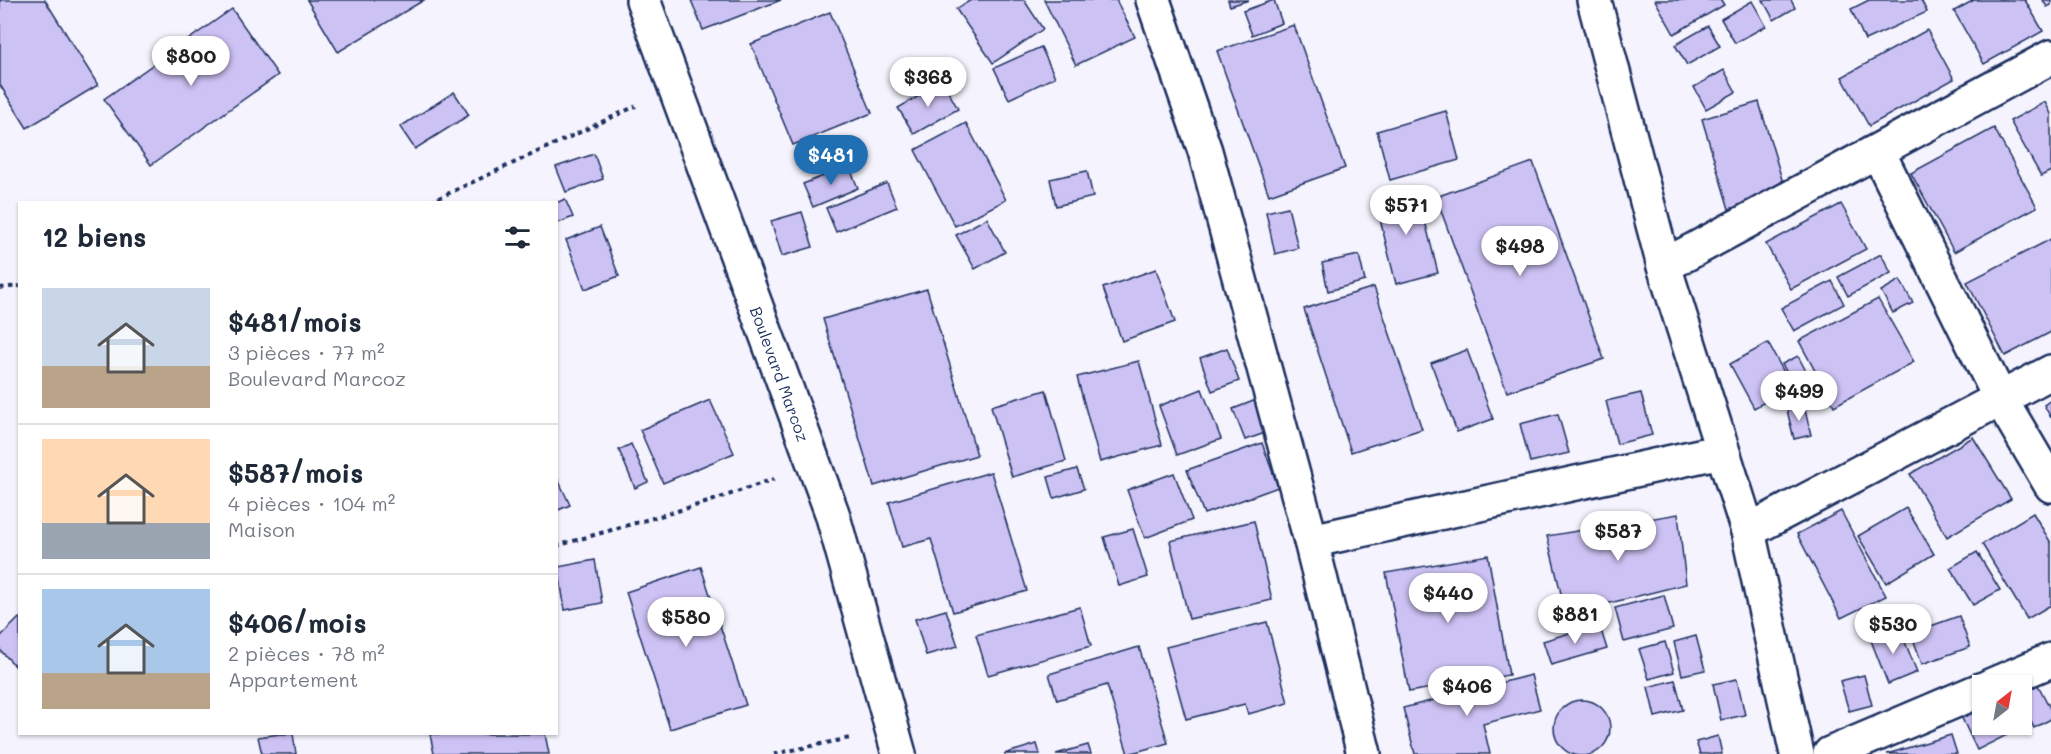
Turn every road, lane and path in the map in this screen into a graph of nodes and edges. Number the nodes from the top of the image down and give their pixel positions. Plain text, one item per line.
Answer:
1 (643, 0) edge
2 (1153, 0) edge
3 (1594, 0) edge
4 (2051, 57) edge
5 (675, 88) junction
6 (1878, 153) junction
7 (432, 201) edge
8 (1664, 266) junction
9 (18, 286) edge
10 (0, 288) edge
11 (2051, 372) edge
12 (2000, 398) junction
13 (1722, 451) junction
14 (814, 465) junction
15 (2051, 485) edge
16 (1748, 531) junction
17 (1311, 542) junction
18 (558, 545) edge
19 (2051, 660) edge
20 (2016, 675) edge
21 (1972, 694) edge
22 (895, 742) edge
23 (774, 754) edge
24 (1364, 754) edge
25 (1797, 754) edge
26 (1830, 754) edge

1 - 5 street, Boulevard Marcoz
2 - 17 street
3 - 8 street
4 - 6 street
5 - 7 path
5 - 14 street, Boulevard Marcoz
6 - 8 street
6 - 12 street
8 - 13 street
9 - 10 path
11 - 12 street
12 - 15 street
12 - 16 street
13 - 16 street
13 - 17 street
14 - 18 path
14 - 22 street, Boulevard Marcoz
16 - 25 street
17 - 24 street
19 - 20 street
21 - 26 street
22 - 23 path

